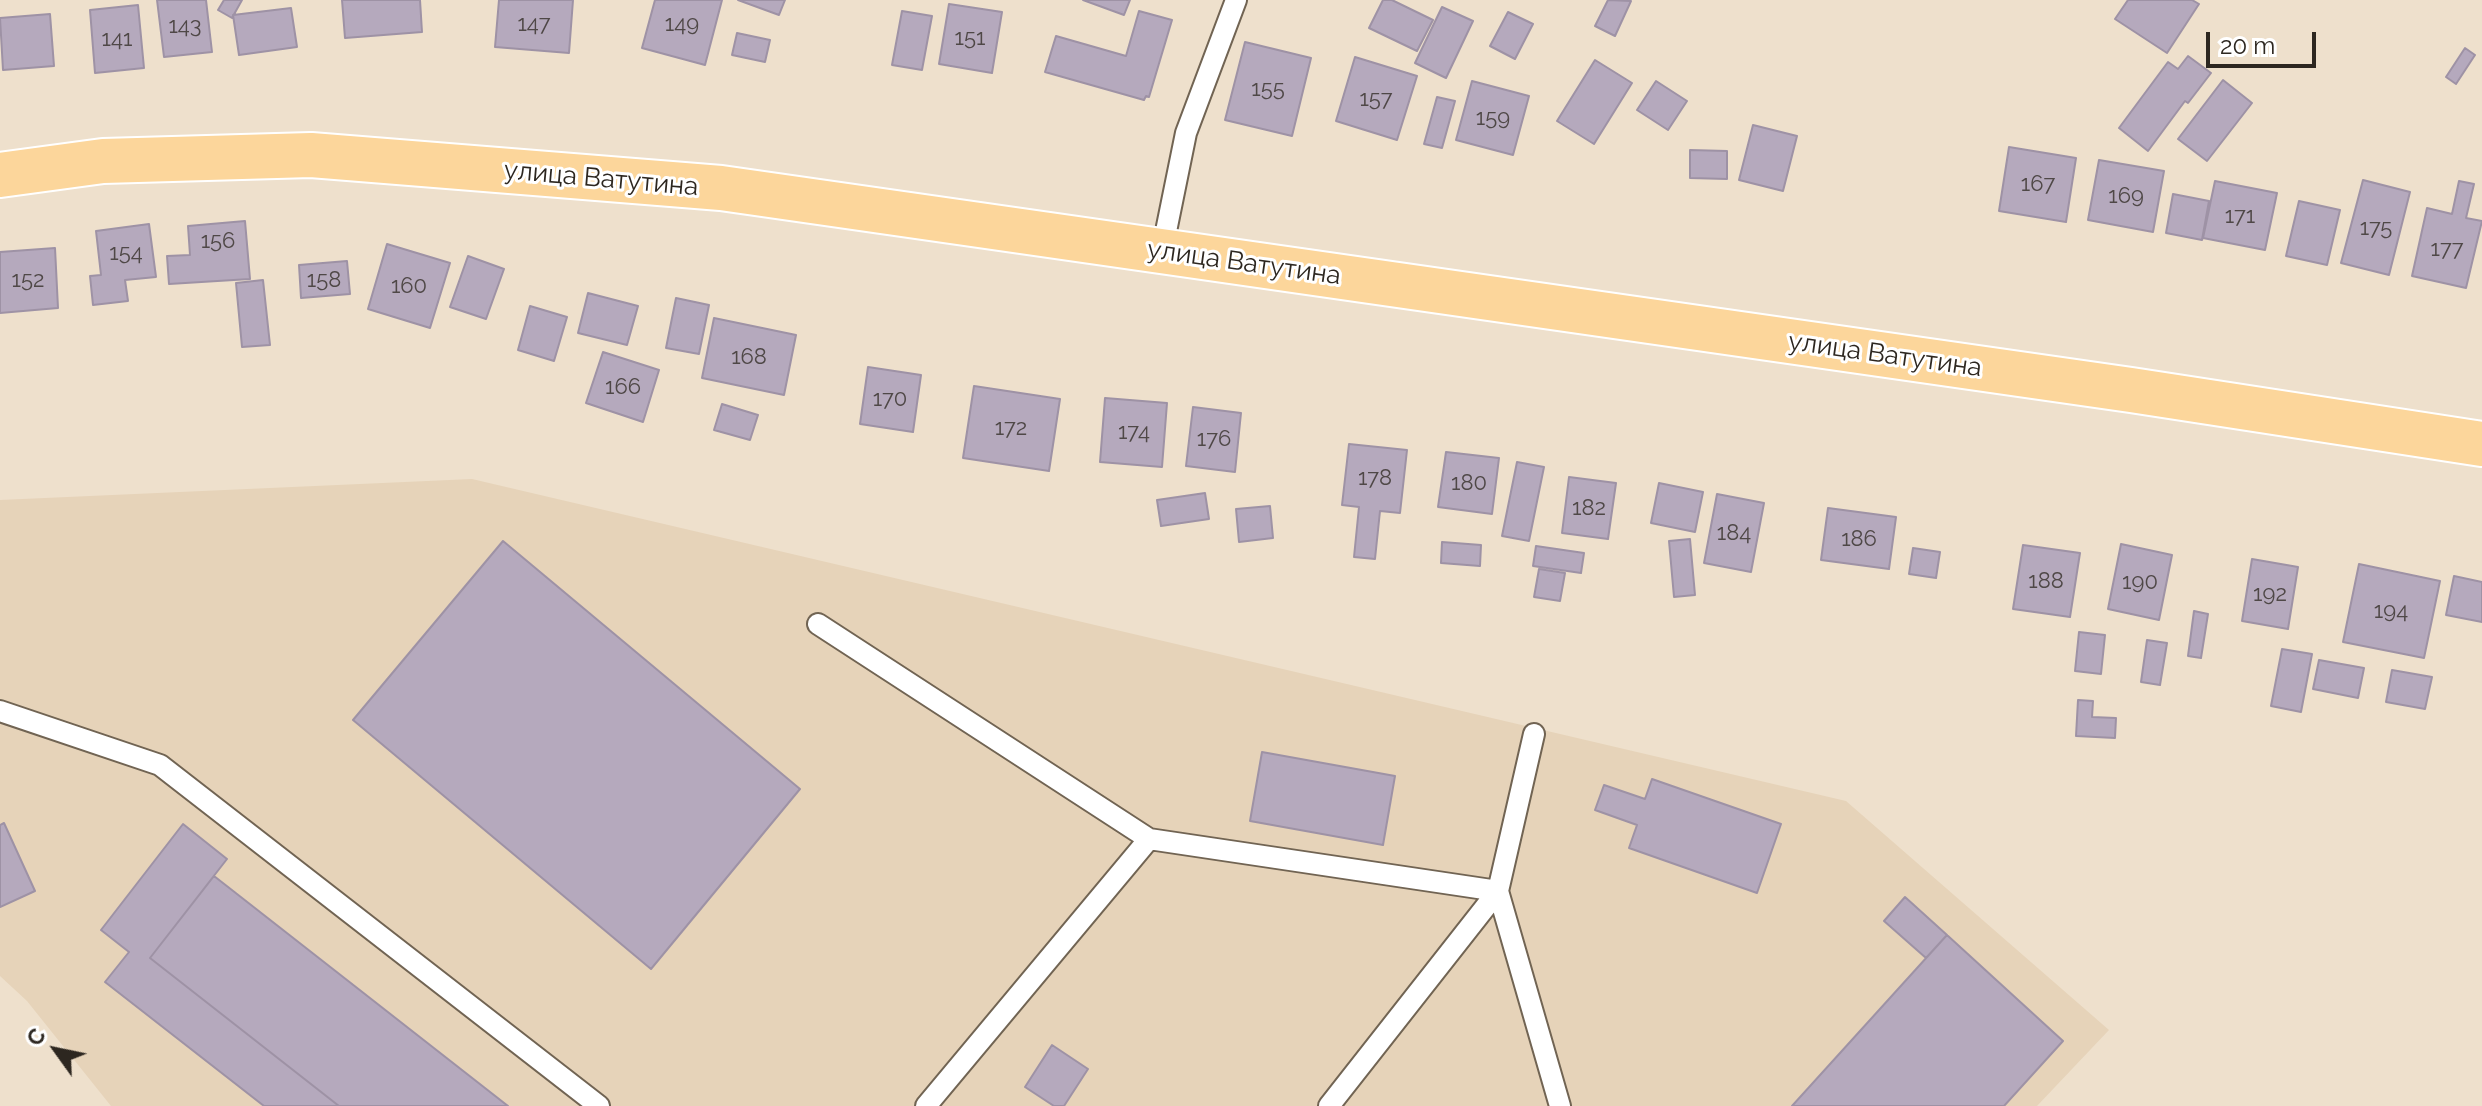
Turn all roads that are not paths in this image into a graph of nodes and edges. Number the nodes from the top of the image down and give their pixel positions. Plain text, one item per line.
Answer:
1 (1236, 0) edge
2 (0, 175) edge
3 (1162, 251) junction
4 (2482, 444) edge
5 (818, 624) dead end
6 (0, 711) edge
7 (1534, 734) dead end
8 (1149, 839) junction
9 (1498, 891) junction
10 (599, 1106) edge
11 (926, 1106) edge
12 (1329, 1106) edge
13 (1560, 1106) edge

1 - 3 lane
2 - 3 main road, улица Ватутина
3 - 4 main road, улица Ватутина
5 - 8 lane
6 - 10 lane
7 - 9 lane
8 - 9 lane
8 - 11 lane
9 - 12 lane
9 - 13 lane

